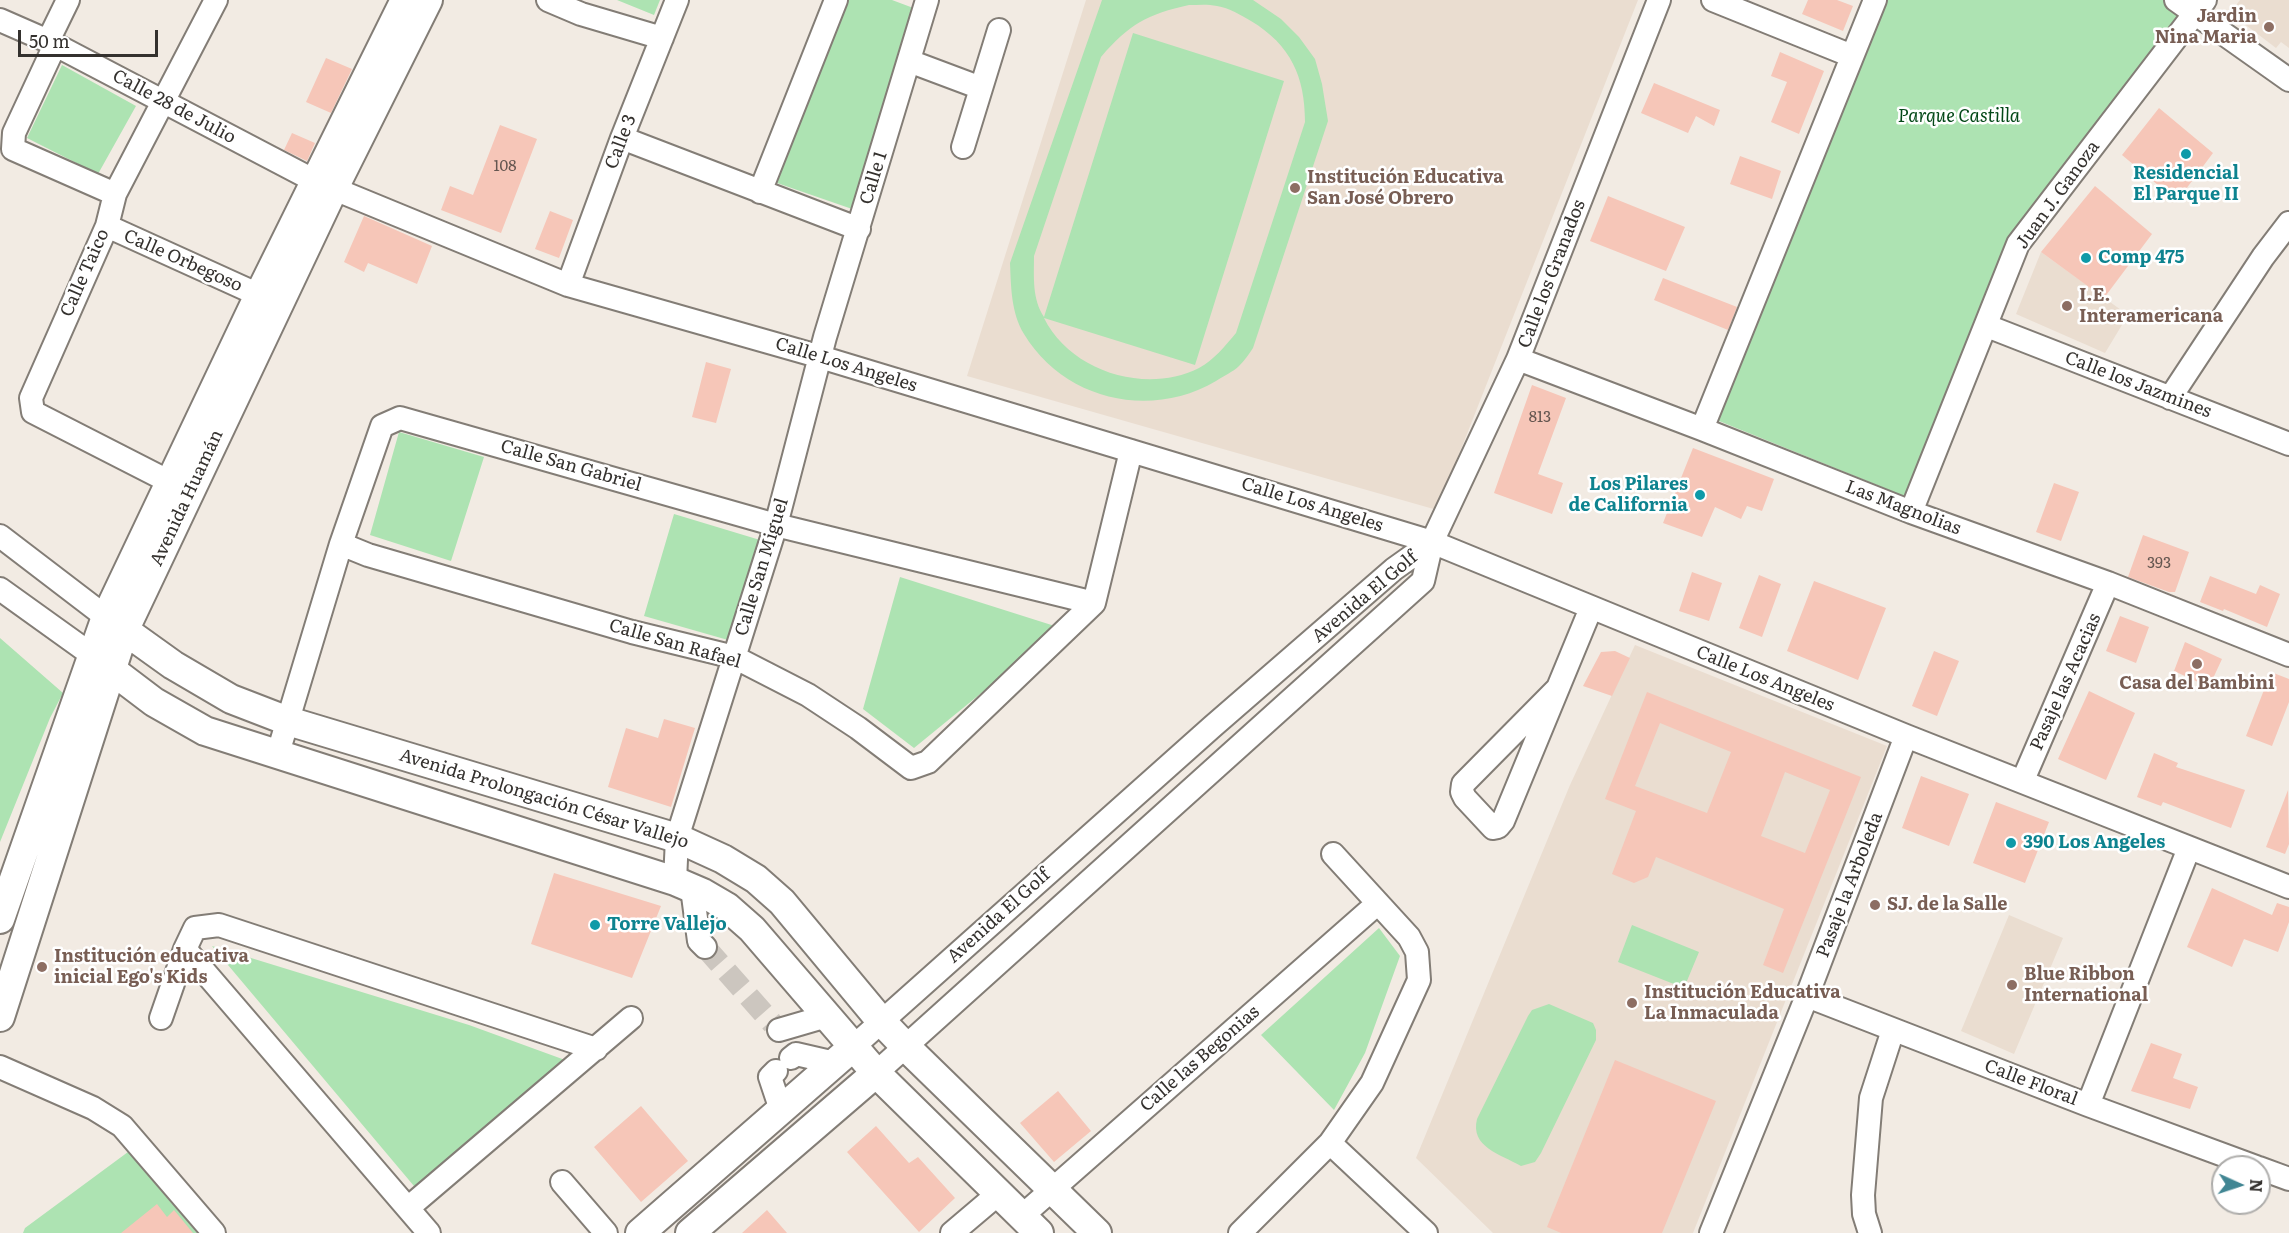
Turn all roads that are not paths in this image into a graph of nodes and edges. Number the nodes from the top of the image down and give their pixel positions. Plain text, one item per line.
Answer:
1 (68, 0) edge
2 (216, 0) edge
3 (405, 0) edge
4 (428, 0) edge
5 (548, 0) edge
6 (677, 0) edge
7 (836, 0) edge
8 (1659, 0) edge
9 (1713, 0) edge
10 (1875, 0) edge
11 (2176, 0) edge
12 (922, 2) edge
13 (584, 7) edge
14 (2199, 7) edge
15 (0, 20) edge
16 (999, 30) dead end
17 (662, 38) junction
18 (51, 43) junction
19 (1852, 56) junction
20 (909, 61) junction
21 (2289, 80) edge
22 (981, 88) junction
23 (165, 102) junction
24 (622, 138) junction
25 (963, 147) dead end
26 (324, 185) junction
27 (760, 192) junction
28 (115, 194) junction
29 (2289, 223) edge
30 (107, 226) junction
31 (859, 229) junction
32 (568, 285) junction
33 (259, 295) junction
34 (1987, 326) junction
35 (821, 357) junction
36 (1518, 359) junction
37 (2170, 398) junction
38 (1702, 429) junction
39 (2289, 444) edge
40 (1131, 451) junction
41 (170, 482) junction
42 (1911, 512) junction
43 (776, 525) junction
44 (0, 537) edge
45 (1432, 542) junction
46 (341, 544) junction
47 (2108, 583) junction
48 (0, 589) edge
49 (1094, 603) junction
50 (1591, 608) junction
51 (115, 624) junction
52 (2289, 655) edge
53 (734, 657) junction
54 (102, 663) junction
55 (1558, 688) junction
56 (288, 721) junction
57 (1212, 727) junction
58 (1906, 736) junction
59 (1236, 751) junction
60 (278, 753) junction
61 (2023, 780) junction
62 (677, 838) junction
63 (2189, 848) junction
64 (1334, 854) dead end
65 (683, 884) junction
66 (2289, 887) edge
67 (1378, 903) junction
68 (0, 919) edge
69 (705, 948) tunnel mouth
70 (185, 949) junction
71 (1807, 996) junction
72 (827, 1016) junction
73 (0, 1017) edge
74 (161, 1018) dead end
75 (631, 1018) dead end
76 (881, 1021) junction
77 (1893, 1030) junction
78 (905, 1046) junction
79 (596, 1049) junction
80 (844, 1055) junction
81 (788, 1061) junction
82 (0, 1067) edge
83 (876, 1073) junction
84 (2088, 1105) junction
85 (781, 1110) junction
86 (1330, 1143) junction
87 (2223, 1155) edge
88 (2271, 1173) edge
89 (2289, 1179) edge
90 (562, 1182) dead end
91 (1052, 1189) junction
92 (998, 1194) junction
93 (408, 1208) junction
94 (1031, 1225) edge
95 (214, 1233) edge
96 (429, 1233) edge
97 (606, 1233) edge
98 (639, 1233) edge
99 (690, 1233) edge
100 (952, 1233) edge
101 (1097, 1233) edge
102 (1240, 1233) edge
103 (1426, 1233) edge
104 (1711, 1233) edge
105 (1870, 1233) edge

1 - 18 street
2 - 23 street, Calle Taico
3 - 26 main road, Avenida Huamán
4 - 26 main road, Avenida Huamán
5 - 13 street
6 - 17 street, Calle 3
7 - 27 street
8 - 36 street, Calle los Granados
9 - 19 street
10 - 19 street
11 - 14 street
12 - 20 street, Calle 1
13 - 17 street
14 - 21 street
14 - 34 street, Juan J. Ganoza
15 - 18 street, Calle 28 de Julio
16 - 22 street
17 - 24 street, Calle 3
18 - 23 street, Calle 28 de Julio
18 - 28 street
19 - 38 street
20 - 22 street
20 - 31 street, Calle 1
22 - 25 street
23 - 26 street, Calle 28 de Julio
23 - 28 street, Calle Taico
24 - 27 street
24 - 32 street, Calle 3
26 - 32 street, Calle Los Angeles
26 - 33 main road, Avenida Huamán
26 - 51 main road, Avenida Huamán
27 - 31 street
28 - 30 street, Calle Taico
29 - 37 street
30 - 33 street, Calle Orbegoso
30 - 41 street, Calle Taico
31 - 35 street, Calle 1
32 - 35 street, Calle Los Angeles
33 - 41 main road, Avenida Huamán
34 - 37 street, Calle los Jazmines
34 - 42 street, Juan J. Ganoza
35 - 40 street, Calle Los Angeles
35 - 43 street, Calle San Miguel
36 - 38 street, Las Magnolias
36 - 45 street, Calle los Granados
37 - 39 street, Calle los Jazmines
38 - 42 street, Las Magnolias
40 - 45 street, Calle Los Angeles
40 - 49 street
41 - 51 main road, Avenida Huamán
42 - 47 street, Las Magnolias
43 - 46 street, Calle San Gabriel
43 - 49 street, Calle San Gabriel
43 - 53 street, Calle San Miguel
44 - 51 street, Avenida Prolongación César Vallejo
45 - 50 street, Calle Los Angeles
45 - 57 street, Avenida El Golf
45 - 59 street, Avenida El Golf
46 - 53 street, Calle San Rafael
46 - 56 street, Calle San Gabriel
47 - 52 street, Las Magnolias
47 - 61 street, Pasaje las Acacias
48 - 54 street, Avenida Prolongación César Vallejo
49 - 53 street, Calle San Rafael
50 - 55 street
50 - 58 street, Calle Los Angeles
51 - 54 main road, Avenida Huamán
51 - 56 main road, Avenida Prolongación César Vallejo
53 - 62 street, Calle San Miguel
54 - 60 main road, Avenida Prolongación César Vallejo
54 - 68 main road, Avenida Huamán
54 - 73 main road, Avenida Huamán
55 - 55 street
56 - 60 street, Calle San Gabriel
56 - 62 main road, Avenida Prolongación César Vallejo
57 - 59 street
57 - 76 street, Avenida El Golf
58 - 61 street, Calle Los Angeles
58 - 71 street, Pasaje la Arboleda
59 - 78 street, Avenida El Golf
60 - 65 main road, Avenida Prolongación César Vallejo
61 - 63 street, Calle Los Angeles
62 - 65 street, Calle San Miguel
62 - 76 main road, Avenida Prolongación César Vallejo
63 - 66 street, Calle Los Angeles
63 - 84 street
64 - 67 street
65 - 69 street, Calle San Miguel
65 - 72 main road, Avenida Prolongación César Vallejo
67 - 86 street
67 - 91 street, Calle las Begonias
70 - 74 street
70 - 79 street
70 - 93 street
71 - 77 street, Calle Floral
71 - 104 street, Pasaje la Arboleda
72 - 80 main road, Avenida Prolongación César Vallejo
72 - 81 street
75 - 79 street
76 - 78 main road, Avenida Prolongación César Vallejo
76 - 80 street, Avenida El Golf
77 - 84 street, Calle Floral
77 - 105 street
78 - 83 street, Avenida El Golf
78 - 91 main road, Avenida Prolongación César Vallejo
79 - 93 street
80 - 81 street
80 - 83 main road, Avenida Prolongación César Vallejo
80 - 85 main road, Avenida El Golf
81 - 85 street
82 - 95 street
83 - 92 main road, Avenida Prolongación César Vallejo
83 - 99 main road, Avenida El Golf
84 - 87 street, Calle Floral
85 - 98 main road, Avenida El Golf
86 - 102 street
86 - 103 street
88 - 89 street, Calle Floral
90 - 97 street
91 - 94 street, Calle las Begonias
91 - 101 main road, Avenida Prolongación César Vallejo
92 - 94 main road, Avenida Prolongación César Vallejo
92 - 100 street
93 - 96 street

